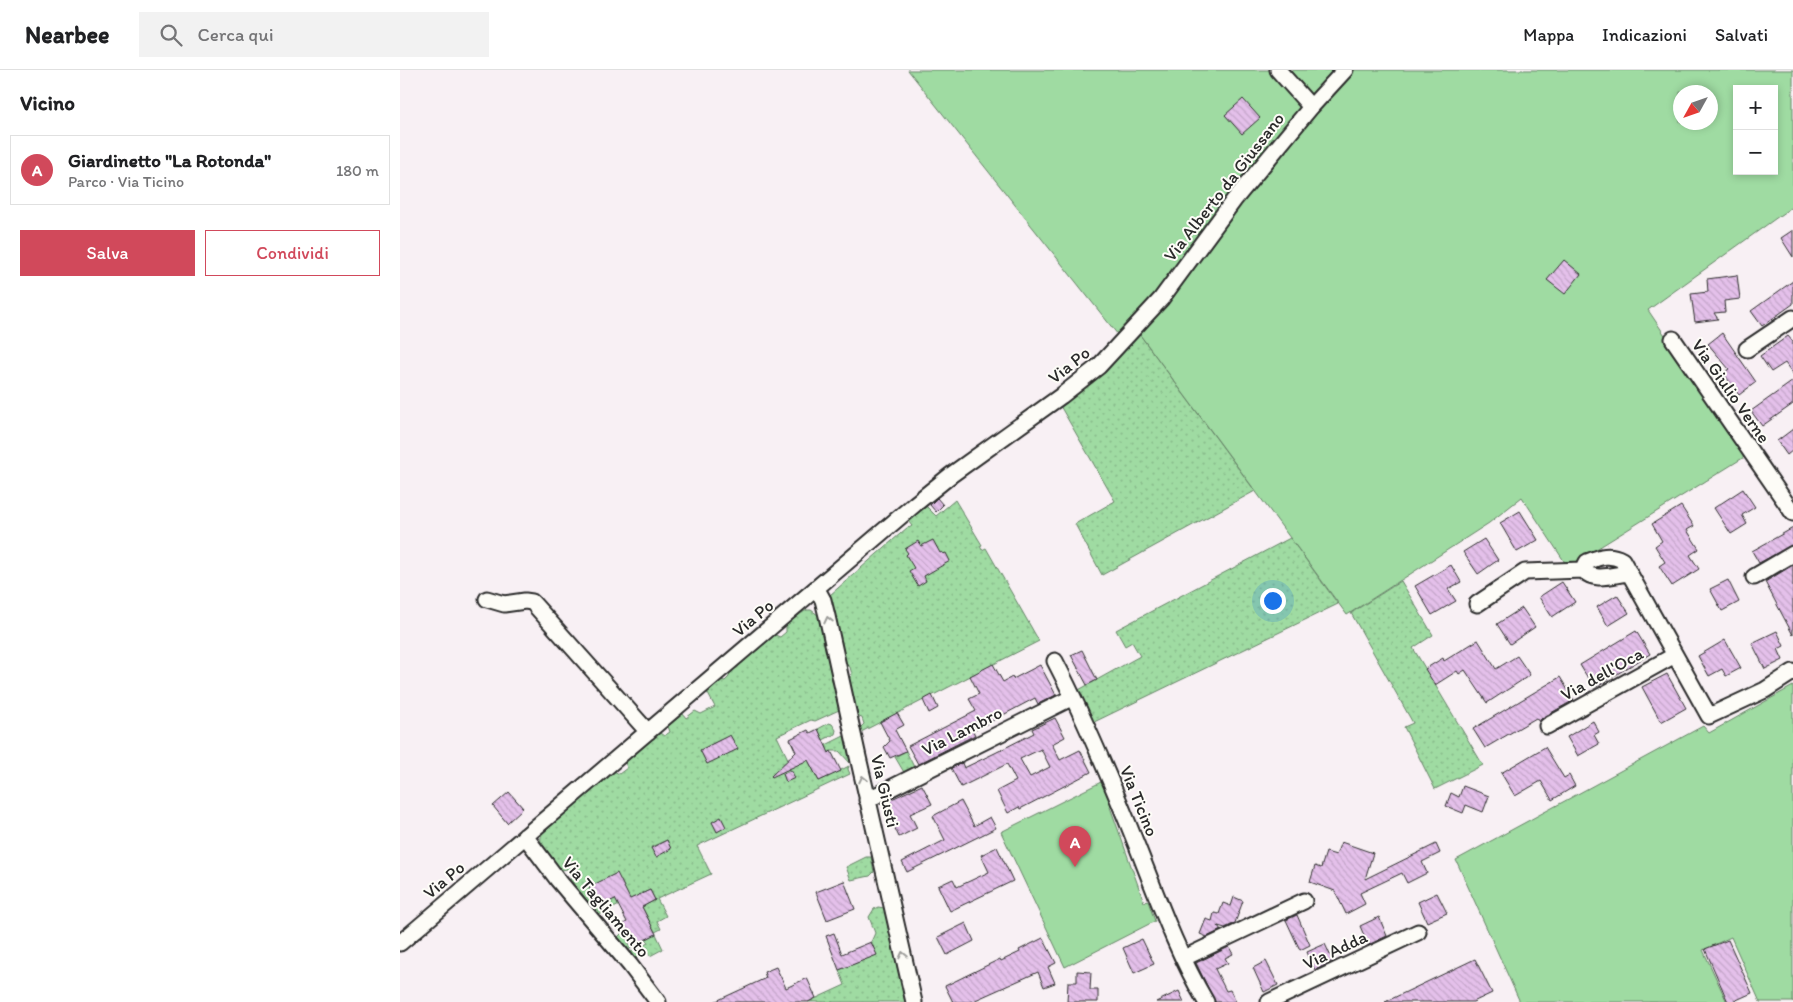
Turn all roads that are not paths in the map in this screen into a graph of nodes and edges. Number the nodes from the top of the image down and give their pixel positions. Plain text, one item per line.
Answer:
1 (1278, 70) edge
2 (1345, 70) edge
3 (1311, 107) junction
4 (1793, 318) edge
5 (1135, 329) joint
6 (1673, 339) dead end
7 (1747, 349) dead end
8 (1793, 512) edge
9 (1793, 554) edge
10 (1583, 570) junction
11 (1630, 573) junction
12 (1754, 577) dead end
13 (817, 589) junction
14 (487, 599) dead end
15 (1477, 604) dead end
16 (1675, 655) junction
17 (1055, 661) dead end
18 (1793, 672) edge
19 (1074, 697) junction
20 (1547, 726) dead end
21 (648, 732) junction
22 (867, 800) junction
23 (525, 836) junction
24 (1304, 901) dead end
25 (1418, 932) dead end
26 (400, 943) edge
27 (1184, 958) junction
28 (658, 1002) edge
29 (914, 1002) edge
30 (1206, 1002) edge
31 (1268, 1002) edge

1 - 3 street
2 - 3 street, Via Alberto da Giussano
3 - 5 street, Via Alberto da Giussano
4 - 7 street
5 - 13 street, Via Po
6 - 8 street, Via Giulio Verne
9 - 12 street
10 - 11 street
10 - 11 street
10 - 15 street
11 - 16 street
13 - 21 street, Via Po
22 -> 13 street, Via Giusti
14 - 21 street
16 - 18 street
16 - 20 street, Via dell'Oca
17 - 19 street, Via Ticino
19 - 22 street, Via Lambro
19 - 27 street, Via Ticino
21 - 23 street, Via Po
29 -> 22 street, Via Giusti
23 - 26 street, Via Po
23 - 28 street, Via Tagliamento
24 - 27 street
25 - 31 street, Via Adda
27 - 30 street, Via Ticino

